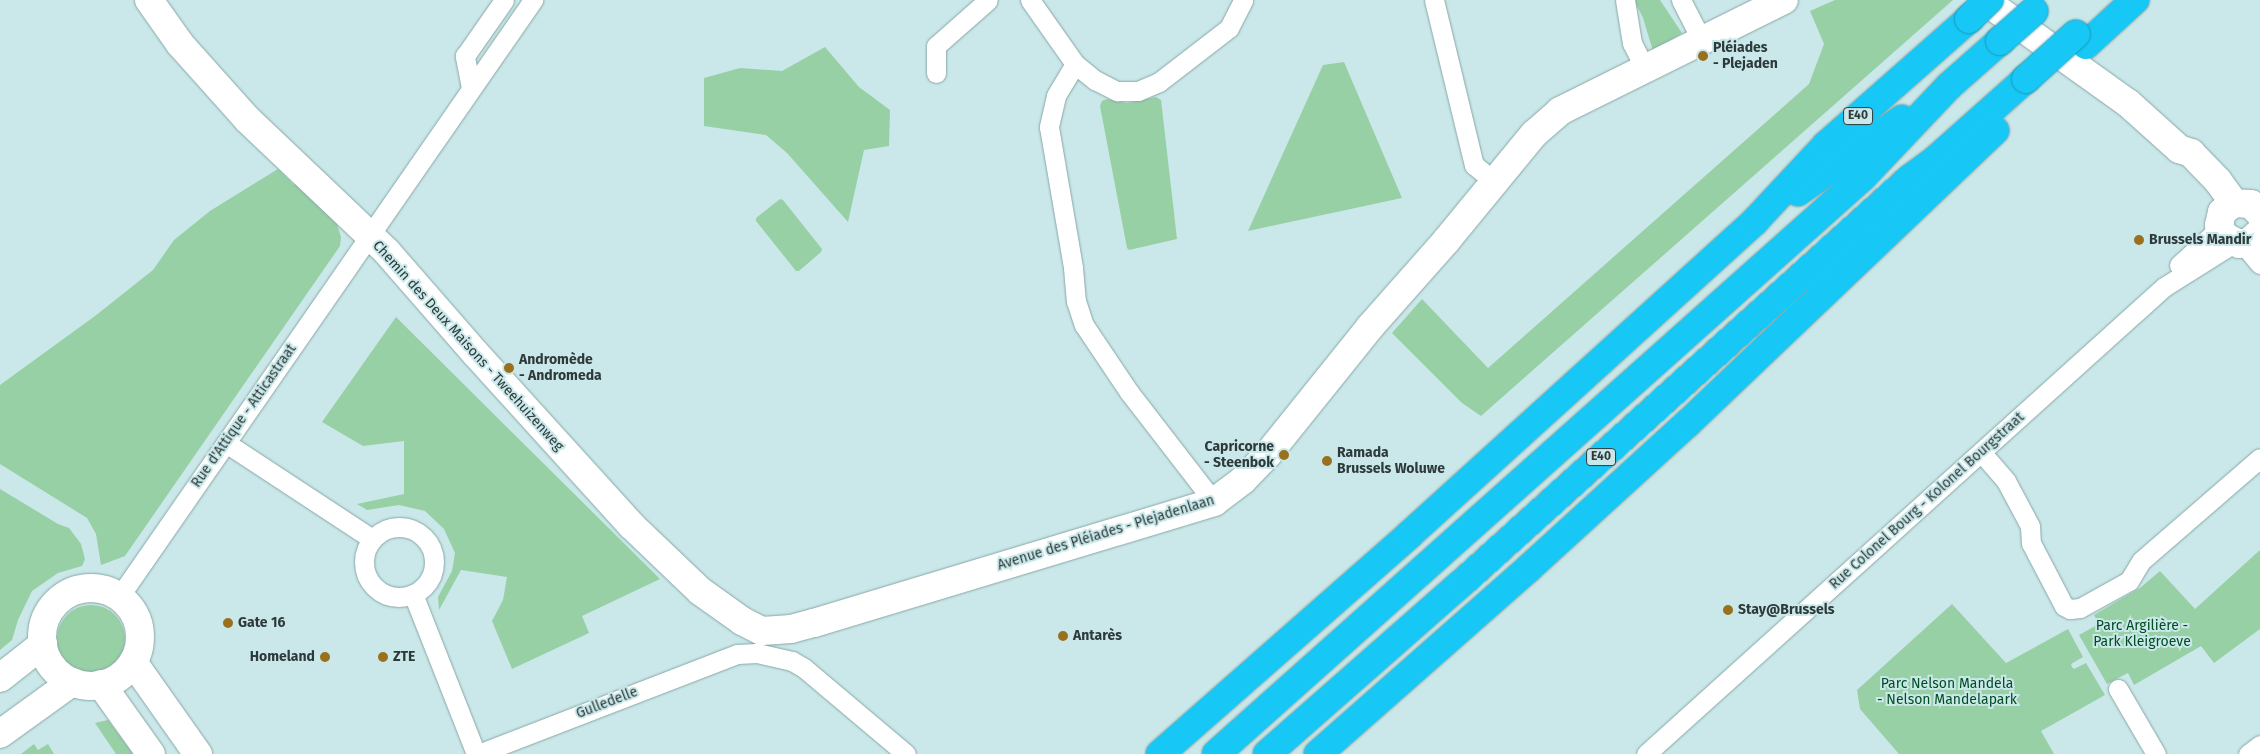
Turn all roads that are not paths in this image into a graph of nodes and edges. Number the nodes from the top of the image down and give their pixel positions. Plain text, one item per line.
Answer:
1 (149, 0) edge
2 (504, 0) edge
3 (533, 0) edge
4 (988, 0) edge
5 (1030, 0) edge
6 (1244, 0) edge
7 (1434, 0) edge
8 (1625, 0) edge
9 (1681, 0) edge
10 (1784, 0) edge
11 (1989, 0) edge
12 (2113, 0) edge
13 (2135, 0) edge
14 (2040, 5) edge
15 (1976, 9) edge
16 (2081, 39) junction
17 (1702, 41) junction
18 (1075, 64) junction
19 (1645, 69) junction
20 (936, 73) dead end
21 (2032, 84) junction
22 (1948, 86) junction
23 (471, 88) junction
24 (1494, 181) junction
25 (1755, 221) junction
26 (2246, 224) edge
27 (369, 236) junction
28 (226, 442) junction
29 (1982, 452) junction
30 (2260, 458) edge
31 (1214, 502) junction
32 (372, 539) junction
33 (413, 594) junction
34 (119, 597) junction
35 (762, 631) joint
36 (43, 644) junction
37 (133, 662) junction
38 (0, 678) edge
39 (72, 682) junction
40 (101, 684) junction
41 (2118, 689) dead end
42 (0, 734) edge
43 (2260, 745) edge
44 (1326, 750) edge
45 (151, 754) edge
46 (198, 754) edge
47 (477, 754) edge
48 (906, 754) edge
49 (1160, 754) edge
50 (1216, 754) edge
51 (1267, 754) edge
52 (1646, 754) edge
53 (2156, 754) edge
54 (2248, 754) edge

1 - 27 street, Chemin des Deux Maisons - Tweehuizenweg
2 - 23 street
3 - 23 street, Rue d'Attique - Atticastraat
4 - 20 street
5 - 18 street
6 - 18 street
7 - 24 street
8 - 19 street
9 - 17 street
10 - 17 street, Avenue des Pléiades - Plejadenlaan
11 - 15 highway, E40, bridge
12 - 16 highway, E40
13 - 16 highway, E40
14 - 22 highway, E40, bridge
15 - 25 highway, E40
15 - 26 street, Rue Colonel Bourg - Kolonel Bourgstraat
16 - 21 highway, E40
17 - 19 street, Avenue des Pléiades - Plejadenlaan
18 - 31 street
19 - 24 street, Avenue des Pléiades - Plejadenlaan
21 - 44 highway, E40
21 - 51 highway, E40
22 - 25 highway, E40
22 - 50 highway, E40
23 - 27 street, Rue d'Attique - Atticastraat
24 - 31 street, Avenue des Pléiades - Plejadenlaan
25 - 49 highway, E40
26 - 29 street, Rue Colonel Bourg - Kolonel Bourgstraat
27 - 28 street, Rue d'Attique - Atticastraat
27 - 35 street, Chemin des Deux Maisons - Tweehuizenweg
28 - 32 street
28 - 34 street, Rue d'Attique - Atticastraat
29 - 30 street
29 - 52 street, Rue Colonel Bourg - Kolonel Bourgstraat
31 - 35 street, Avenue des Pléiades - Plejadenlaan
32 - 33 street
32 - 33 street
33 - 47 street
34 - 36 street
34 - 37 street
36 - 38 street
36 - 39 street
37 - 40 street
37 - 46 street
39 - 40 street
39 - 42 street
40 - 45 street
41 - 53 street
43 - 54 street
47 - 48 street, Gulledelle

